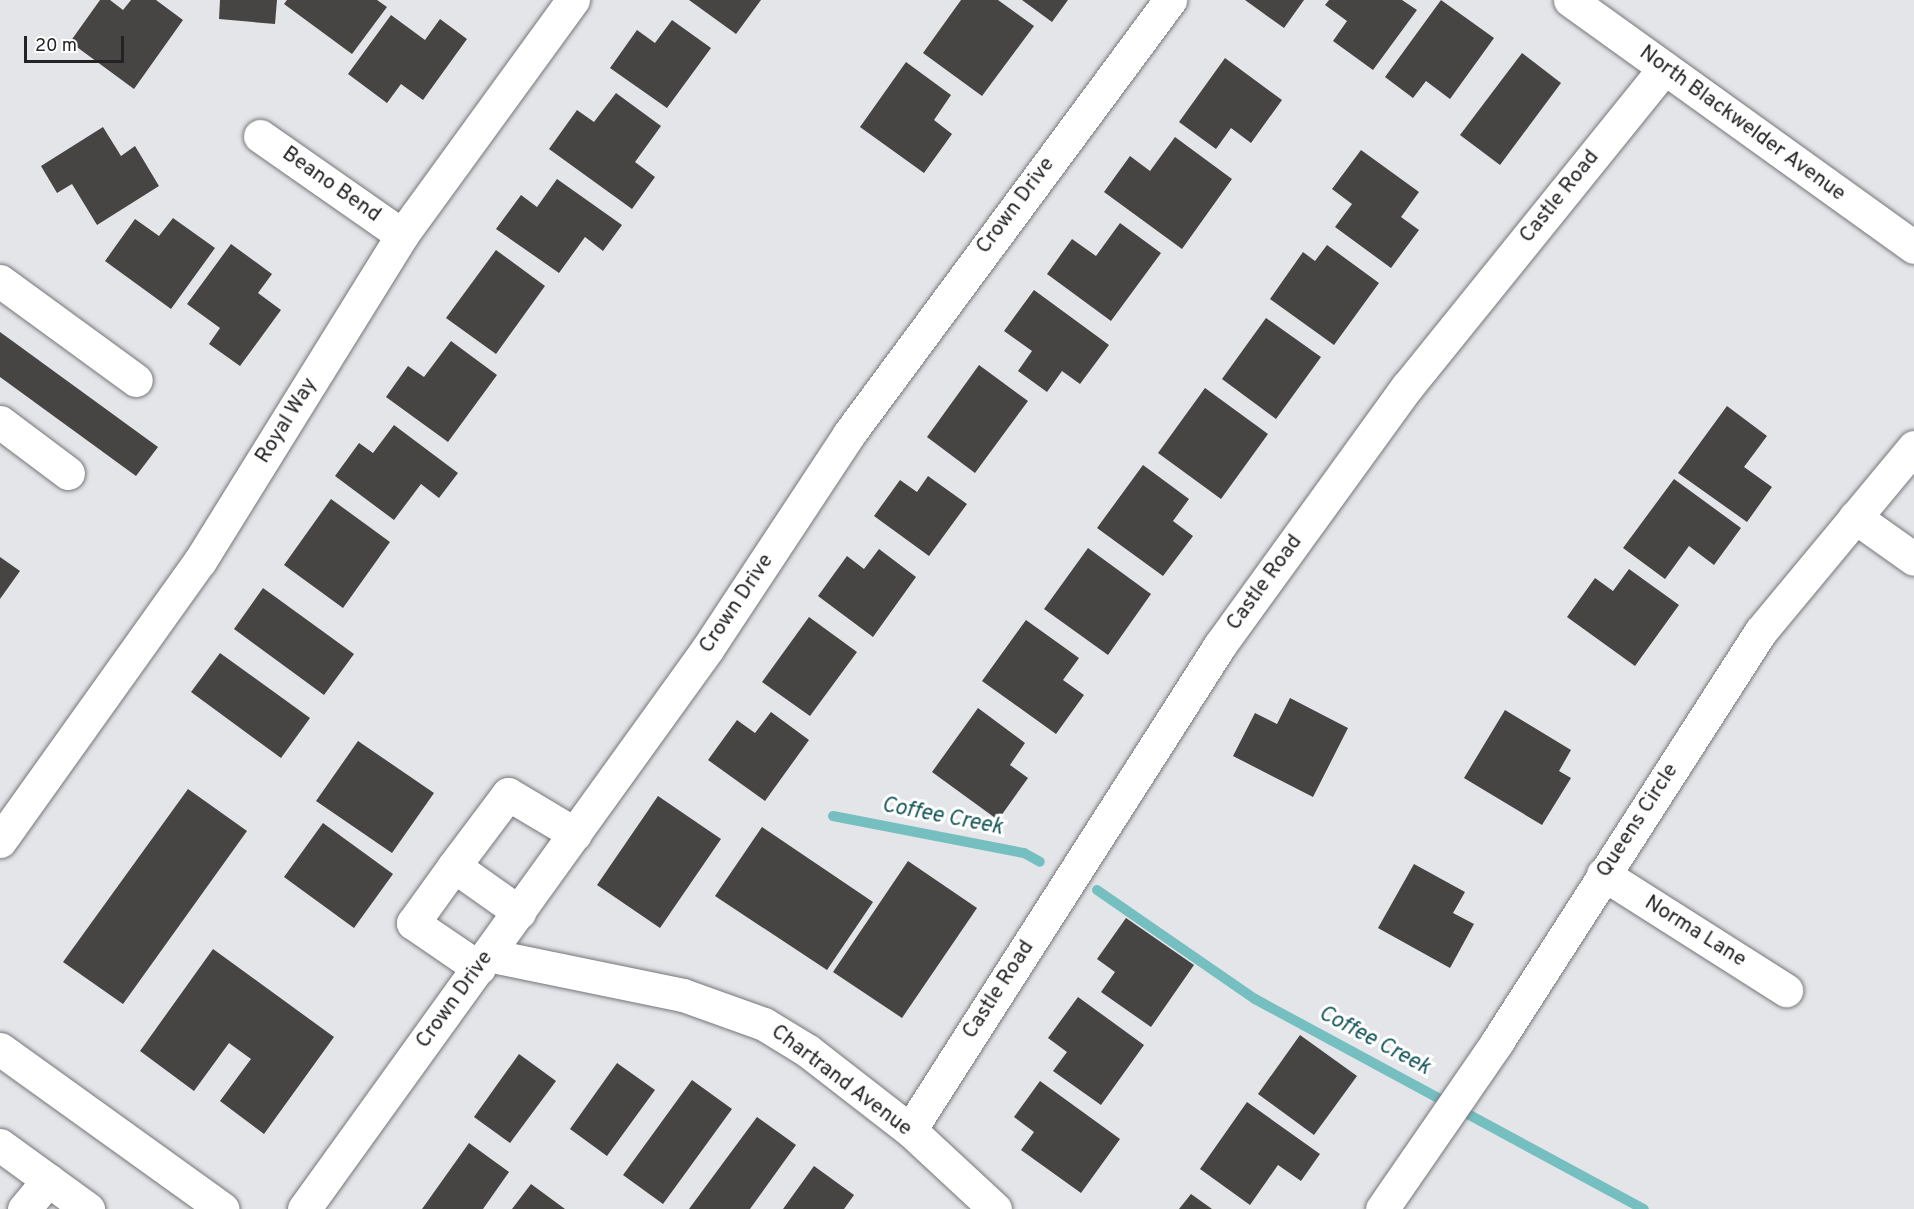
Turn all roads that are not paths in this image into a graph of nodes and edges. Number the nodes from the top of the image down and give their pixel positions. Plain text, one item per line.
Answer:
1 (573, 0) edge
2 (1170, 0) edge
3 (1570, 0) edge
4 (1664, 68) junction
5 (260, 136) dead end
6 (402, 235) junction
7 (1914, 247) edge
8 (0, 281) edge
9 (136, 380) dead end
10 (0, 422) edge
11 (1914, 447) edge
12 (68, 473) dead end
13 (1855, 517) junction
14 (1914, 559) edge
15 (574, 834) junction
16 (0, 841) edge
17 (454, 866) junction
18 (1603, 874) junction
19 (519, 912) junction
20 (483, 961) junction
21 (1786, 990) dead end
22 (0, 1049) edge
23 (910, 1130) junction
24 (0, 1145) edge
25 (48, 1180) junction
26 (24, 1209) edge
27 (88, 1209) edge
28 (223, 1209) edge
29 (304, 1209) edge
30 (995, 1209) edge
31 (1382, 1209) edge

1 - 6 street, Royal Way
2 - 15 street, Crown Drive
3 - 4 street, North Blackwelder Avenue
4 - 7 street, North Blackwelder Avenue
4 - 23 street, Castle Road
5 - 6 street, Beano Bend
6 - 16 street, Royal Way
8 - 9 street
10 - 12 street
11 - 13 street, Queens Circle
13 - 14 street
13 - 18 street, Queens Circle
15 - 17 street
15 - 19 street, Crown Drive
17 - 19 street
17 - 20 street
18 - 21 street, Norma Lane
18 - 31 street, Queens Circle
19 - 20 street, Crown Drive
20 - 23 street, Chartrand Avenue
20 - 29 street, Crown Drive
22 - 28 street
23 - 30 street, Chartrand Avenue
24 - 25 street
25 - 26 street
25 - 27 street

